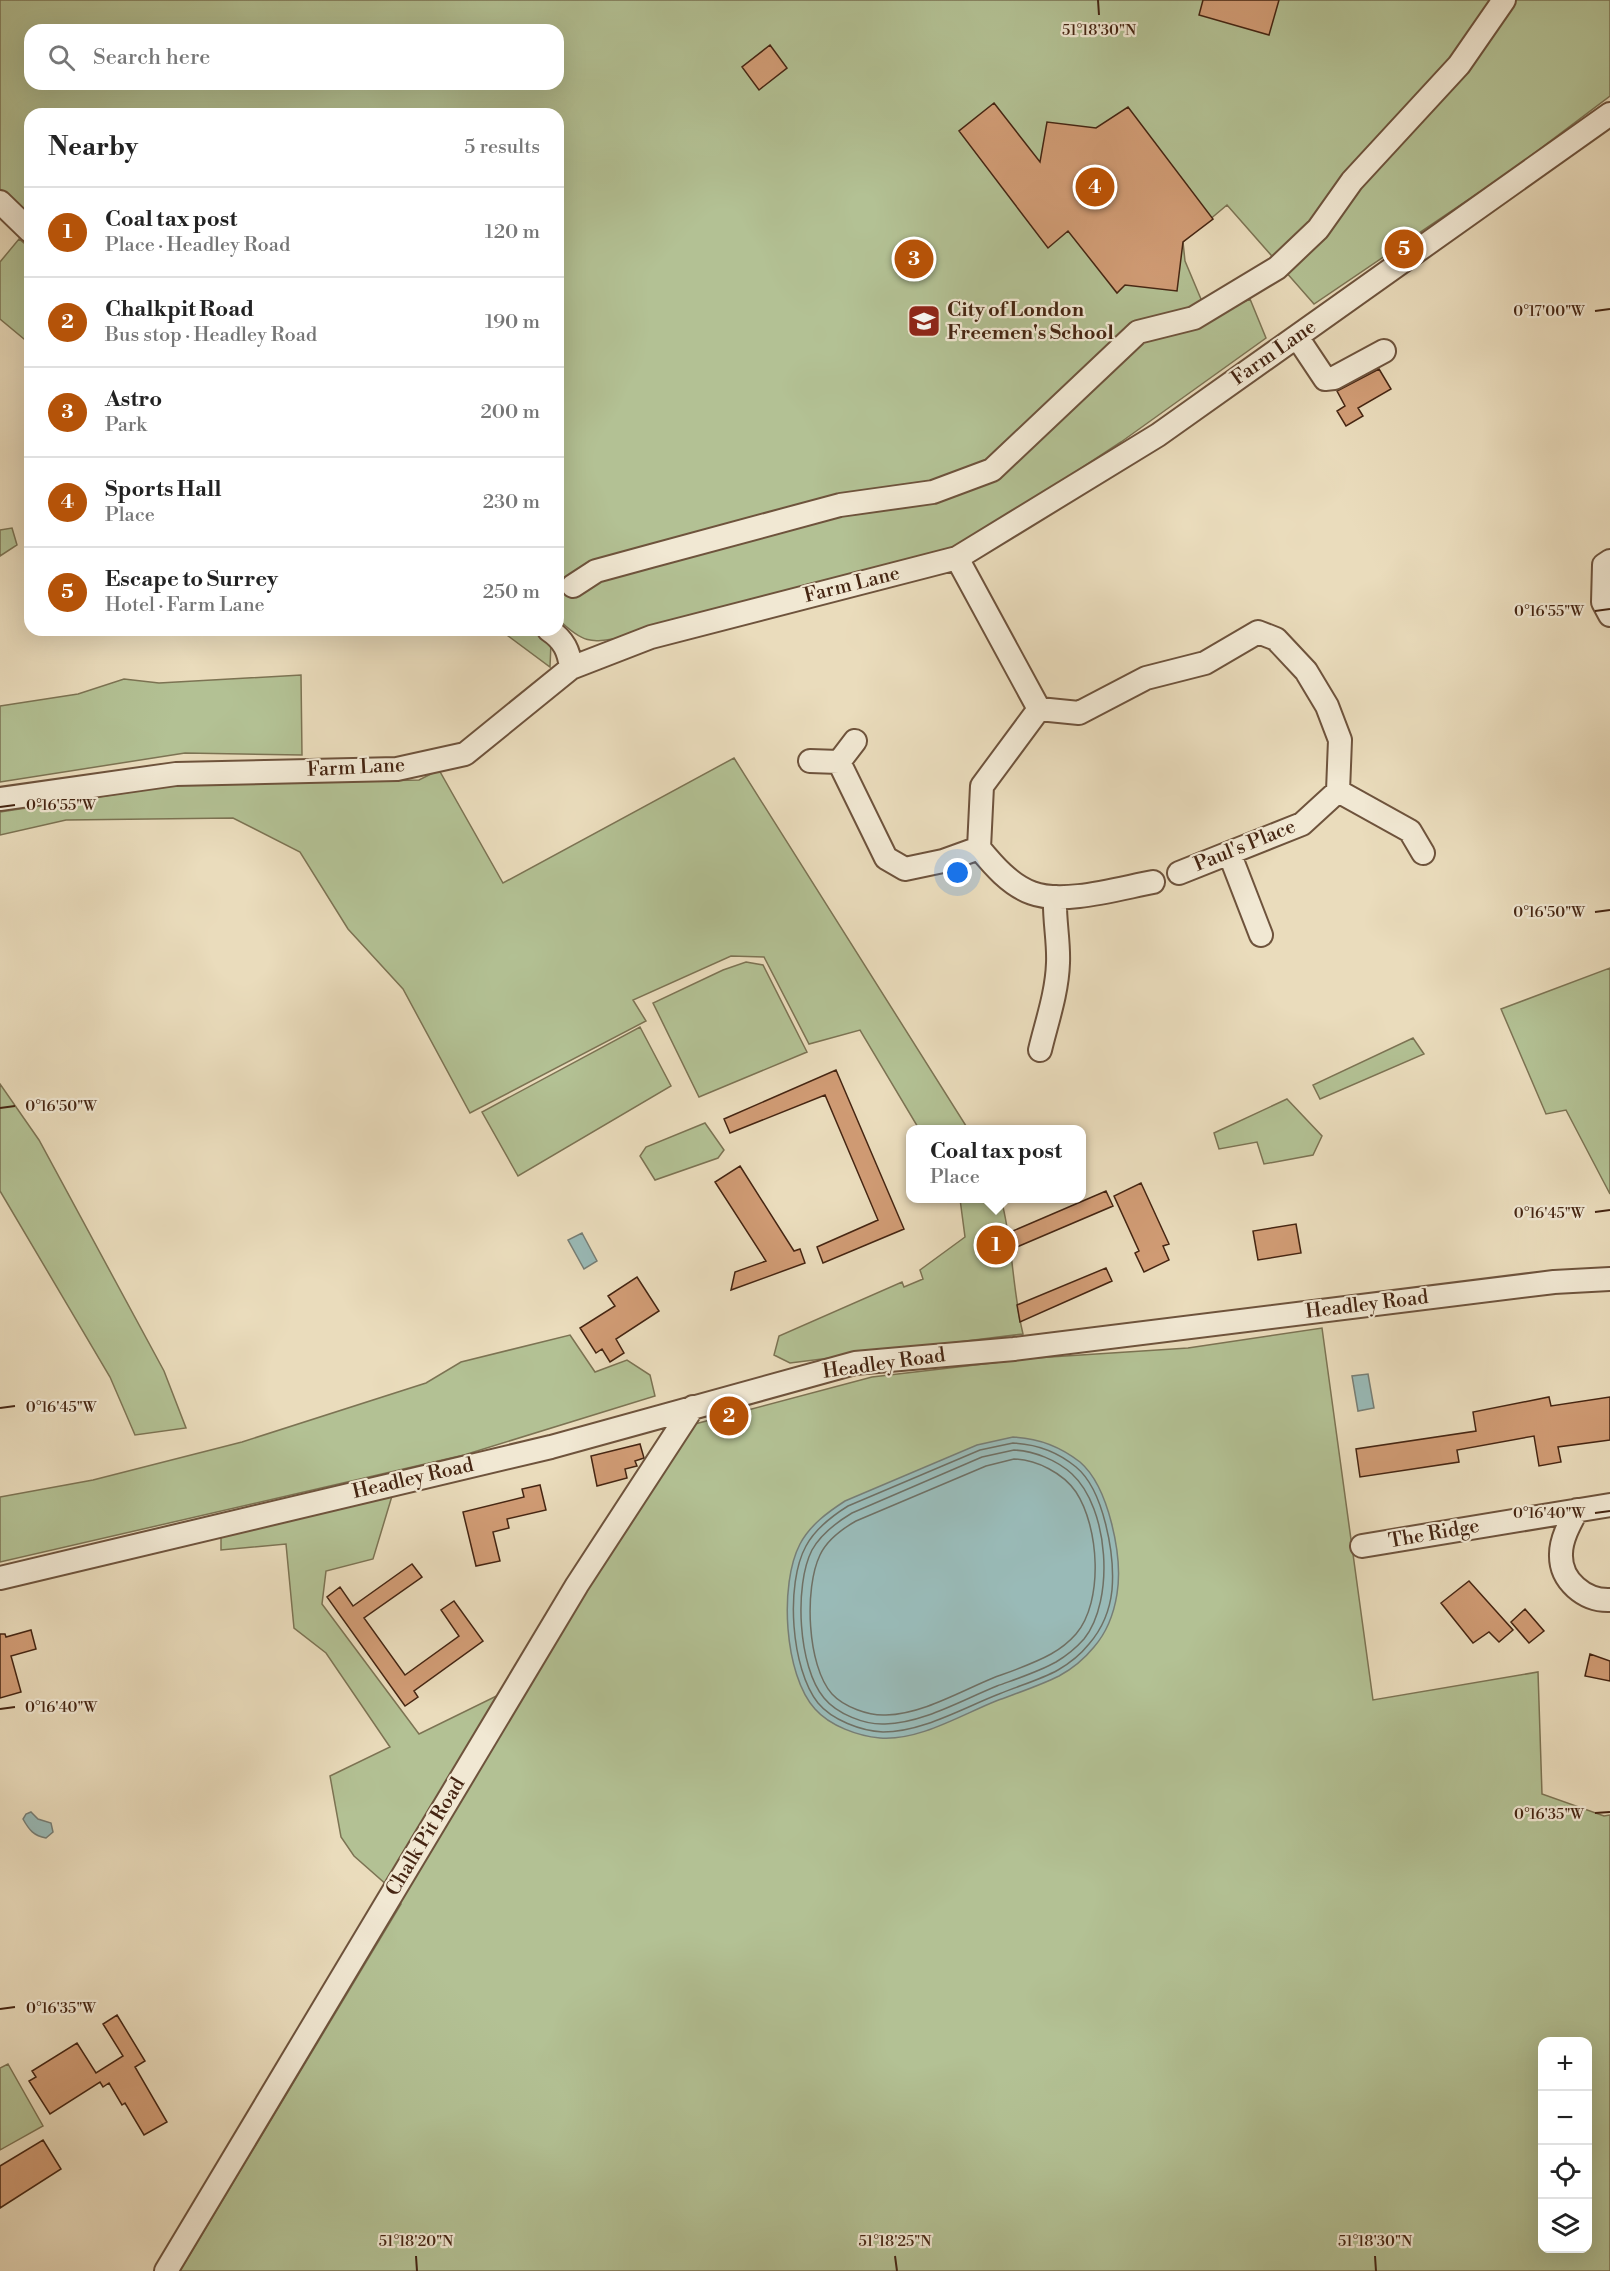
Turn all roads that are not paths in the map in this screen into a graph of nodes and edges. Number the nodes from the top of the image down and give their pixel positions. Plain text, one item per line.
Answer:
1 (1504, 0) edge
2 (1610, 114) edge
3 (0, 202) edge
4 (24, 225) edge
5 (1297, 337) junction
6 (1384, 351) dead end
7 (957, 558) junction
8 (1610, 561) edge
9 (573, 586) dead end
10 (1610, 615) edge
11 (558, 636) edge
12 (572, 668) junction
13 (1039, 709) junction
14 (855, 741) dead end
15 (810, 761) dead end
16 (839, 762) junction
17 (1338, 791) junction
18 (0, 800) edge
19 (979, 848) junction
20 (1423, 853) dead end
21 (1230, 855) junction
22 (1179, 873) dead end
23 (1153, 882) dead end
24 (1055, 897) junction
25 (1261, 935) dead end
26 (1040, 1050) dead end
27 (1610, 1279) edge
28 (693, 1407) junction
29 (1610, 1505) edge
30 (1577, 1510) junction
31 (1362, 1546) dead end
32 (0, 1578) edge
33 (1610, 1600) edge
34 (166, 2271) edge

1 - 9 street
2 - 5 street, Farm Lane
3 - 4 street
5 - 6 street
5 - 7 street, Farm Lane
7 - 12 street, Farm Lane
7 - 13 street
8 - 10 street
11 - 12 street
12 - 18 street, Farm Lane
13 - 17 street
13 - 19 street
14 - 16 street
15 - 16 street
16 - 19 street
17 - 20 street
17 - 21 street, Paul's Place
19 - 24 street
21 - 22 street, Paul's Place
21 - 25 street
23 - 24 street
24 - 26 street
27 - 28 street, Headley Road
28 - 32 street, Headley Road
28 - 34 street, Chalk Pit Road
29 - 30 street, The Ridge
30 - 31 street, The Ridge
30 - 33 street

